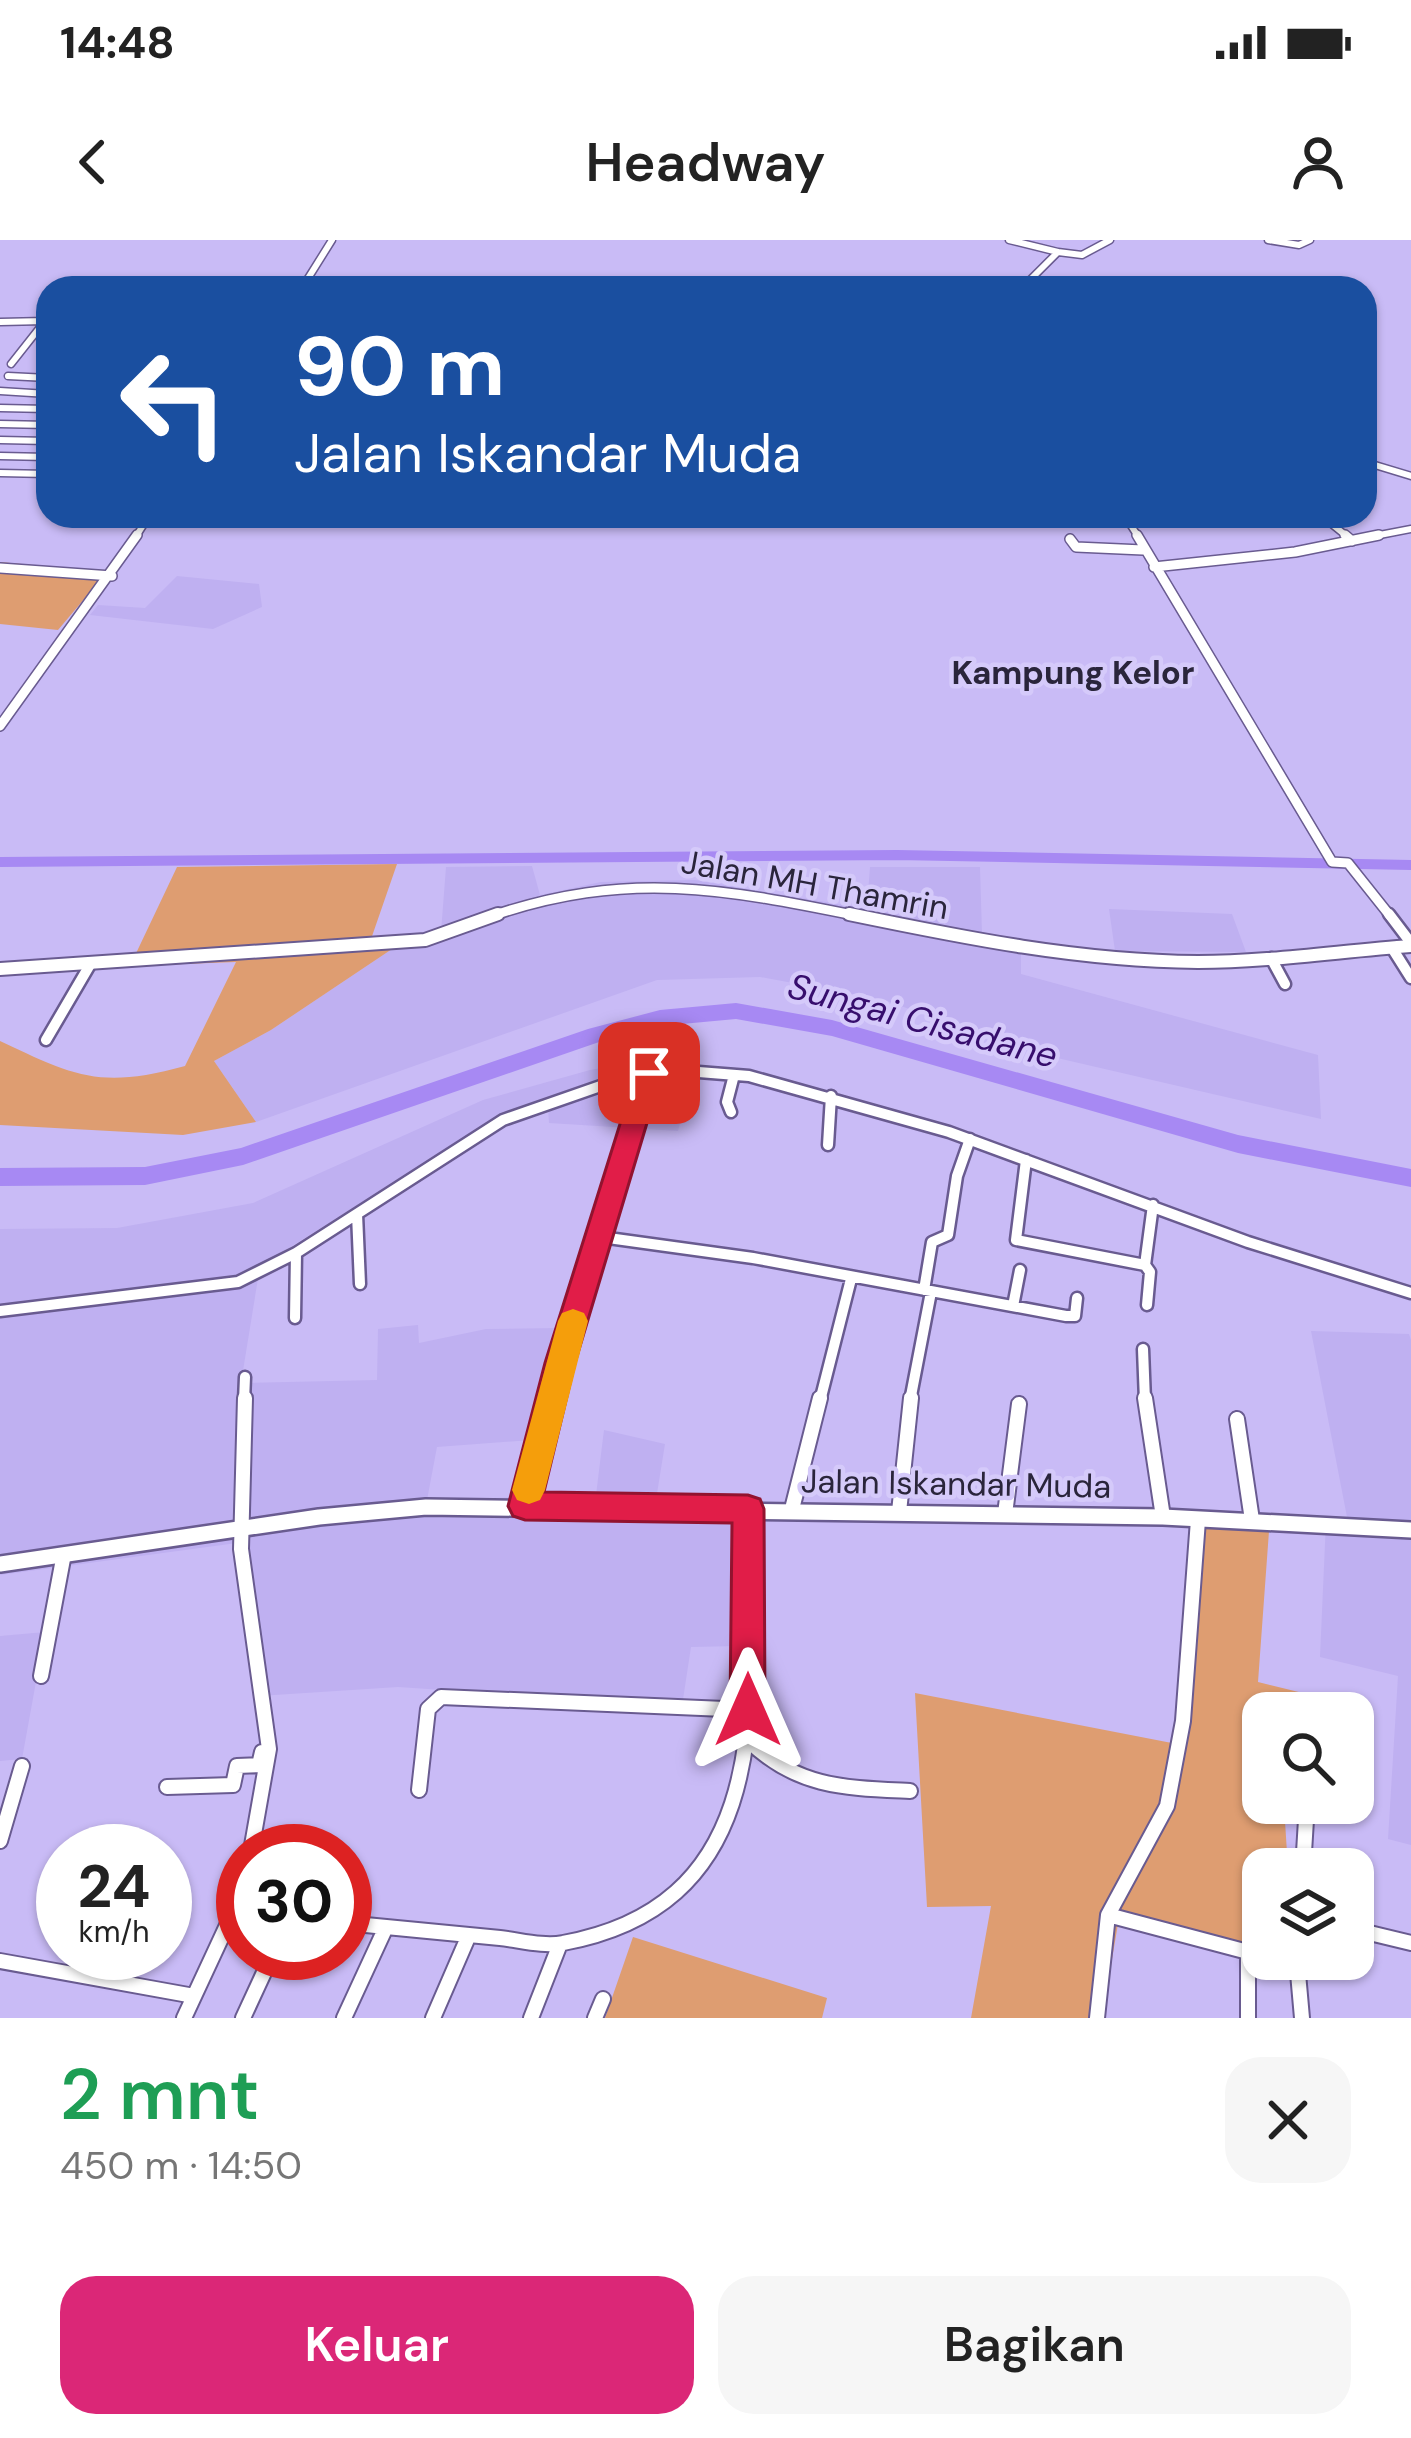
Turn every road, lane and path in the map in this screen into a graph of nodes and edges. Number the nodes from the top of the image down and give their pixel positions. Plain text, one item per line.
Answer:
1 (332, 240) edge
2 (1010, 240) edge
3 (1110, 240) edge
4 (1268, 240) edge
5 (1310, 240) edge
6 (1058, 252) junction
7 (310, 276) edge
8 (1034, 276) edge
9 (0, 322) edge
10 (36, 323) edge
11 (36, 334) edge
12 (0, 364) edge
13 (10, 364) junction
14 (8, 376) junction
15 (36, 377) edge
16 (0, 390) edge
17 (36, 393) edge
18 (0, 408) edge
19 (36, 409) edge
20 (0, 424) edge
21 (36, 425) edge
22 (0, 440) edge
23 (36, 443) edge
24 (0, 456) edge
25 (36, 457) edge
26 (1377, 466) edge
27 (36, 471) edge
28 (0, 473) edge
29 (34, 474) joint
30 (1411, 476) edge
31 (142, 528) edge
32 (1131, 528) edge
33 (1337, 528) edge
34 (1411, 529) edge
35 (1070, 539) dead end
36 (1352, 541) junction
37 (1143, 550) junction
38 (1154, 567) junction
39 (0, 568) edge
40 (112, 576) junction
41 (0, 726) edge
42 (1411, 944) edge
43 (1392, 948) junction
44 (1271, 958) junction
45 (91, 963) junction
46 (0, 969) edge
47 (1411, 978) edge
48 (1285, 984) dead end
49 (46, 1040) dead end
50 (649, 1073) junction
51 (734, 1075) junction
52 (831, 1096) junction
53 (731, 1112) dead end
54 (970, 1139) junction
55 (827, 1145) dead end
56 (1026, 1160) junction
57 (1154, 1205) junction
58 (357, 1214) junction
59 (601, 1237) junction
60 (296, 1253) junction
61 (1144, 1265) junction
62 (1020, 1270) dead end
63 (850, 1279) junction
64 (360, 1284) dead end
65 (928, 1291) junction
66 (1411, 1293) edge
67 (1077, 1298) dead end
68 (1148, 1305) dead end
69 (1013, 1306) junction
70 (0, 1311) edge
71 (295, 1318) dead end
72 (1143, 1349) dead end
73 (245, 1377) dead end
74 (1019, 1404) dead end
75 (1237, 1419) dead end
76 (525, 1506) junction
77 (748, 1509) junction
78 (792, 1509) junction
79 (899, 1512) junction
80 (1005, 1514) junction
81 (1163, 1517) junction
82 (1198, 1520) junction
83 (1252, 1520) junction
84 (1411, 1530) edge
85 (230, 1532) junction
86 (63, 1559) junction
87 (0, 1564) edge
88 (41, 1676) dead end
89 (748, 1710) junction
90 (750, 1742) junction
91 (266, 1749) junction
92 (22, 1766) dead end
93 (167, 1787) dead end
94 (419, 1790) dead end
95 (910, 1791) dead end
96 (255, 1824) edge
97 (0, 1841) edge
98 (1108, 1915) junction
99 (372, 1926) edge
100 (386, 1927) junction
101 (469, 1934) junction
102 (1374, 1934) edge
103 (1411, 1943) edge
104 (560, 1944) junction
105 (216, 1945) edge
106 (1242, 1951) edge
107 (0, 1961) edge
108 (261, 1980) edge
109 (1252, 1980) edge
110 (1299, 1980) edge
111 (190, 1995) junction
112 (603, 1999) dead end
113 (184, 2018) edge
114 (243, 2018) edge
115 (344, 2018) edge
116 (433, 2018) edge
117 (531, 2018) edge
118 (595, 2018) edge
119 (1097, 2018) edge
120 (1248, 2018) edge
121 (1302, 2018) edge

1 - 7 street
2 - 6 street
3 - 6 street
4 - 5 street
6 - 8 street
9 - 10 street
11 - 13 street
12 - 13 street
13 - 14 street
14 - 15 street
14 - 16 street
16 - 17 street
18 - 19 street
20 - 21 street
22 - 23 street
24 - 25 street
26 - 30 street
27 - 29 street
28 - 29 street
31 - 40 street
32 - 37 street
33 - 36 street
34 - 36 street
35 - 37 street
36 - 38 street
37 - 38 street
38 - 42 street
39 - 40 street
40 - 41 street
42 - 43 street, Jalan MH Thamrin
43 - 44 street, Jalan MH Thamrin
43 - 47 street
44 - 45 street, Jalan MH Thamrin
44 - 48 street
45 - 46 street, Jalan MH Thamrin
45 - 49 street
50 - 51 street
50 - 58 street
50 - 59 street
51 - 52 street
51 - 53 street
52 - 54 street
52 - 55 street
54 - 56 street
54 - 65 street
56 - 57 street
56 - 61 street
57 - 61 street
57 - 66 street
58 - 60 street
58 - 64 street
59 - 63 street
59 - 76 street
60 - 70 street
60 - 71 street
61 - 68 street
62 - 69 street
63 - 65 street
63 - 78 street
65 - 69 street
65 - 79 street
67 - 69 street
72 - 81 street
73 - 85 street
74 - 80 street
75 - 83 street
76 - 77 street, Jalan Iskandar Muda
76 - 85 street, Jalan Iskandar Muda
77 - 78 street, Jalan Iskandar Muda
77 - 89 street
78 - 79 street, Jalan Iskandar Muda
79 - 80 street, Jalan Iskandar Muda
80 - 81 street, Jalan Iskandar Muda
81 - 82 street, Jalan Iskandar Muda
82 - 83 street, Jalan Iskandar Muda
82 - 98 street
83 - 84 street, Jalan Iskandar Muda
85 - 86 street, Jalan Iskandar Muda
85 - 91 street
86 - 87 street, Jalan Iskandar Muda
86 - 88 street
89 - 90 street
89 - 94 street
90 - 95 street
90 - 104 street
91 - 93 street
91 - 96 street
92 - 97 street
98 - 106 street
98 - 119 street
99 - 100 street
100 - 101 street
100 - 115 street
101 - 104 street
101 - 116 street
102 - 103 street
104 - 117 street
105 - 111 street
107 - 111 street
108 - 114 street
109 - 120 street
110 - 121 street
111 - 113 street
112 - 118 street

